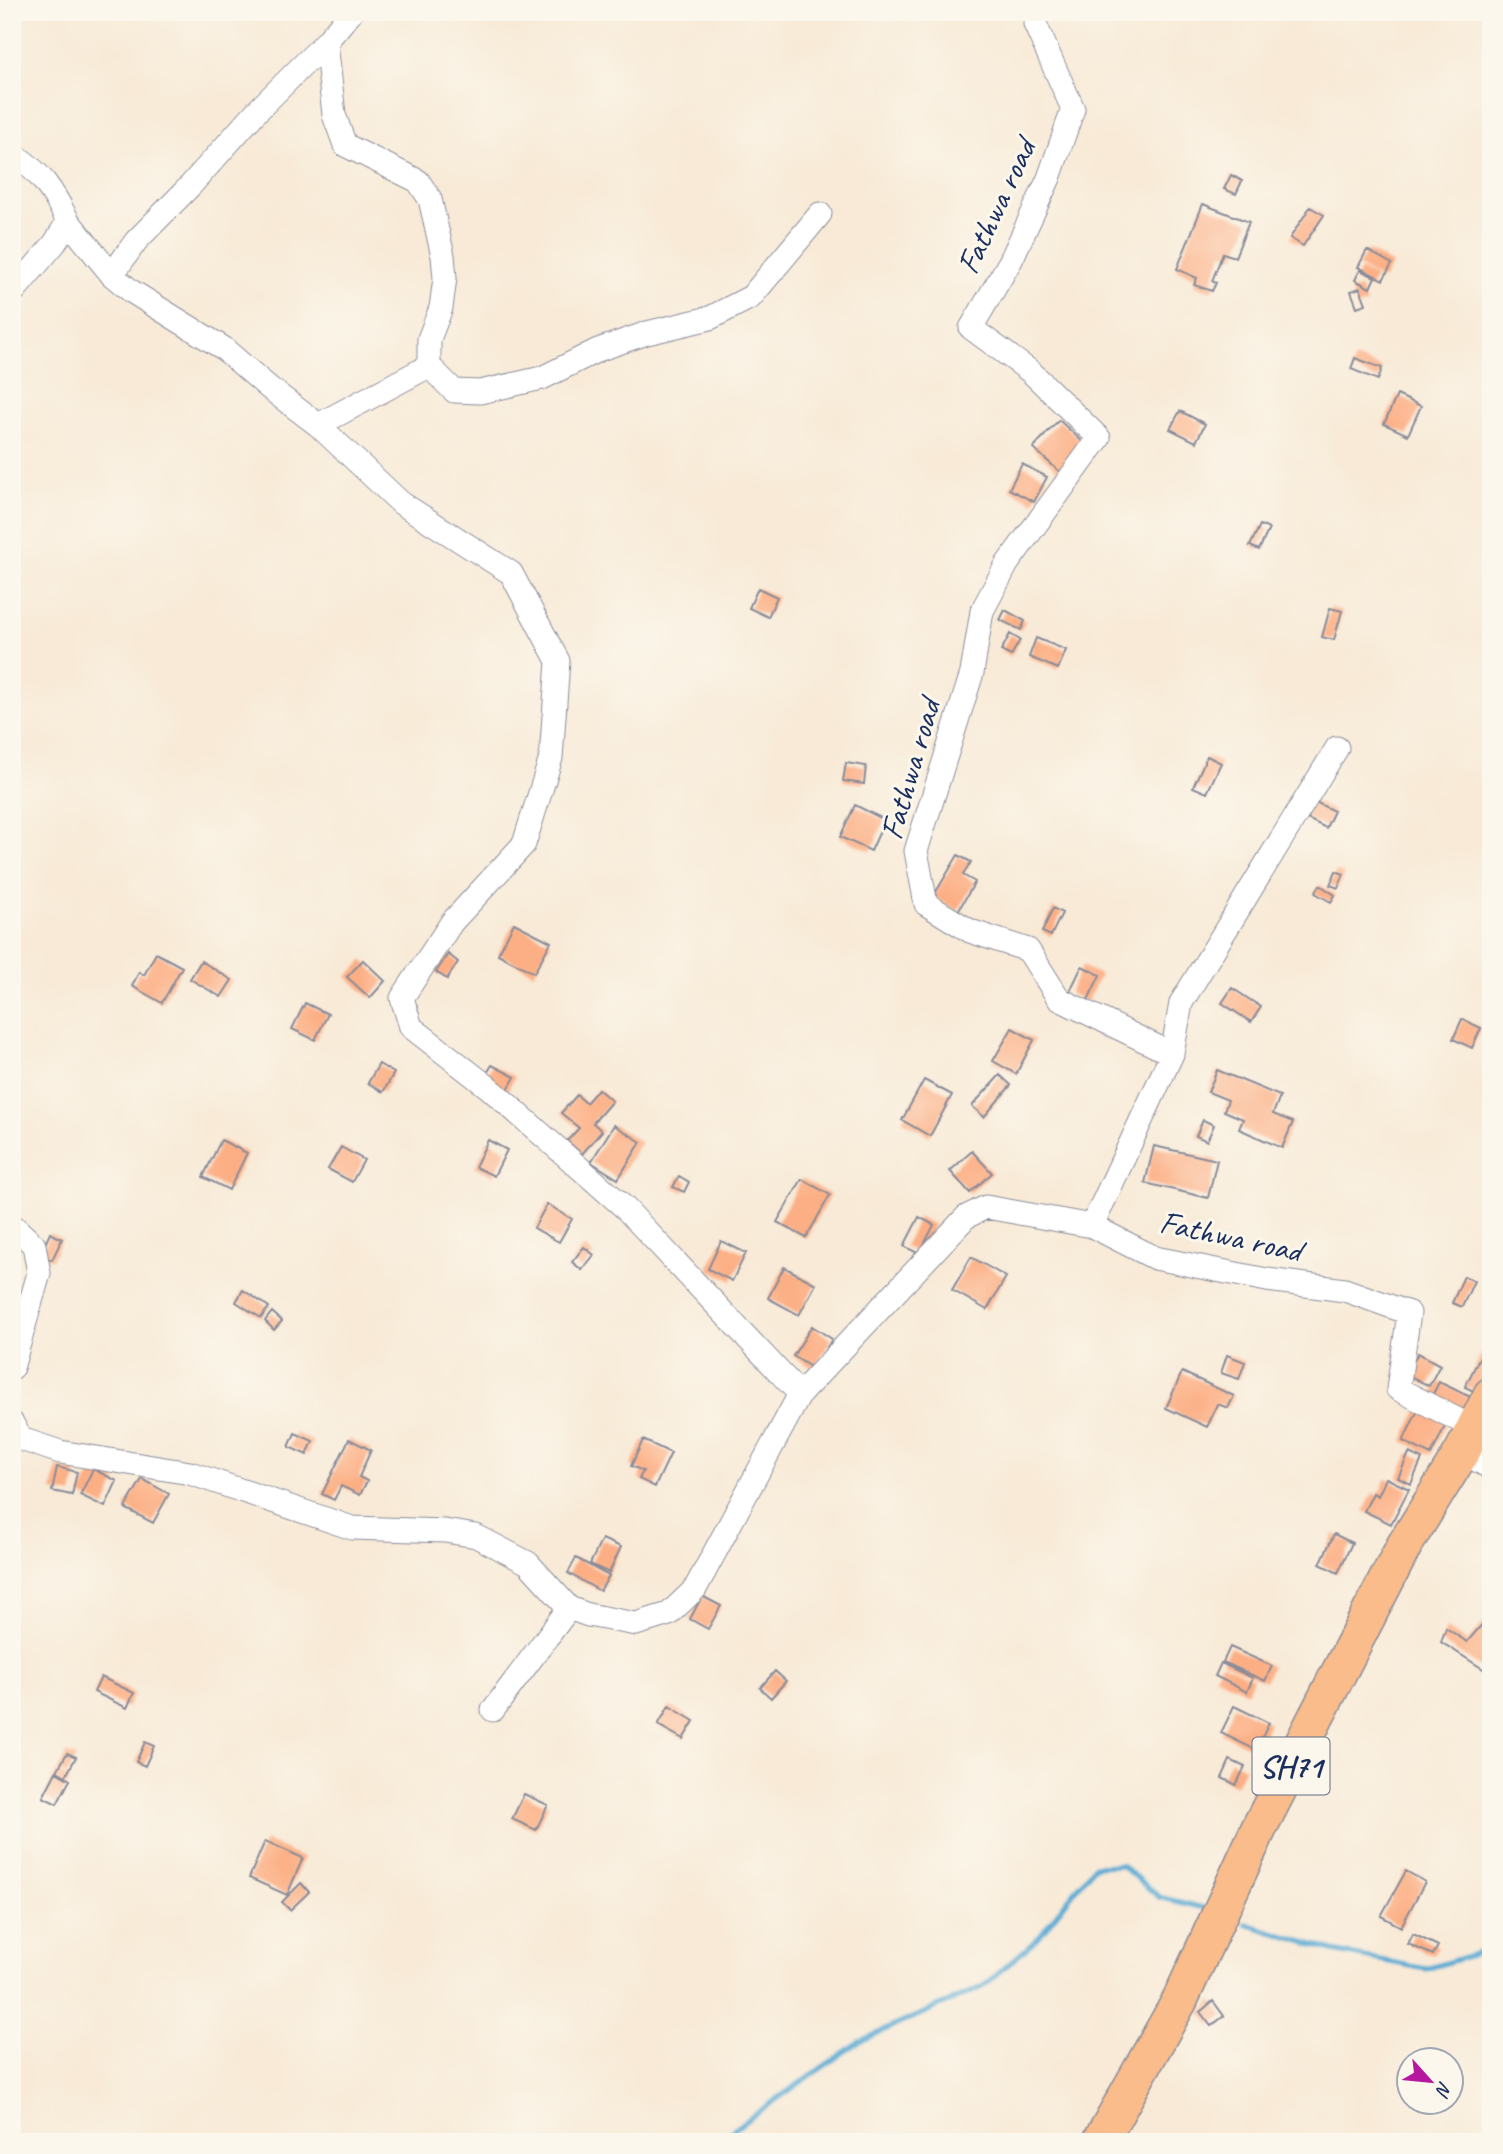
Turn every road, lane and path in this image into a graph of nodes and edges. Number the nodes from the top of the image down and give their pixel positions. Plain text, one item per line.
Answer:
1 (351, 12) edge
2 (1037, 12) edge
3 (326, 41) junction
4 (12, 154) edge
5 (820, 214) dead end
6 (68, 220) junction
7 (112, 275) junction
8 (14, 291) edge
9 (429, 366) junction
10 (318, 425) junction
11 (1337, 748) dead end
12 (1172, 1054) junction
13 (12, 1225) edge
14 (1092, 1226) junction
15 (12, 1368) edge
16 (800, 1394) junction
17 (1491, 1395) edge
18 (12, 1423) edge
19 (1475, 1449) edge
20 (569, 1608) junction
21 (493, 1710) dead end
22 (1100, 2142) edge

1 - 3 street
2 - 12 street, Fathwa road
3 - 7 street
3 - 9 street
4 - 6 street
5 - 9 street
6 - 7 street
6 - 8 street
7 - 10 street
9 - 10 street
10 - 16 street
11 - 12 street
12 - 14 street
13 - 15 street
14 - 16 street
14 - 19 street, Fathwa road
16 - 20 street
17 - 19 main road, SH71
18 - 20 street
19 - 22 main road, SH71
20 - 21 street

